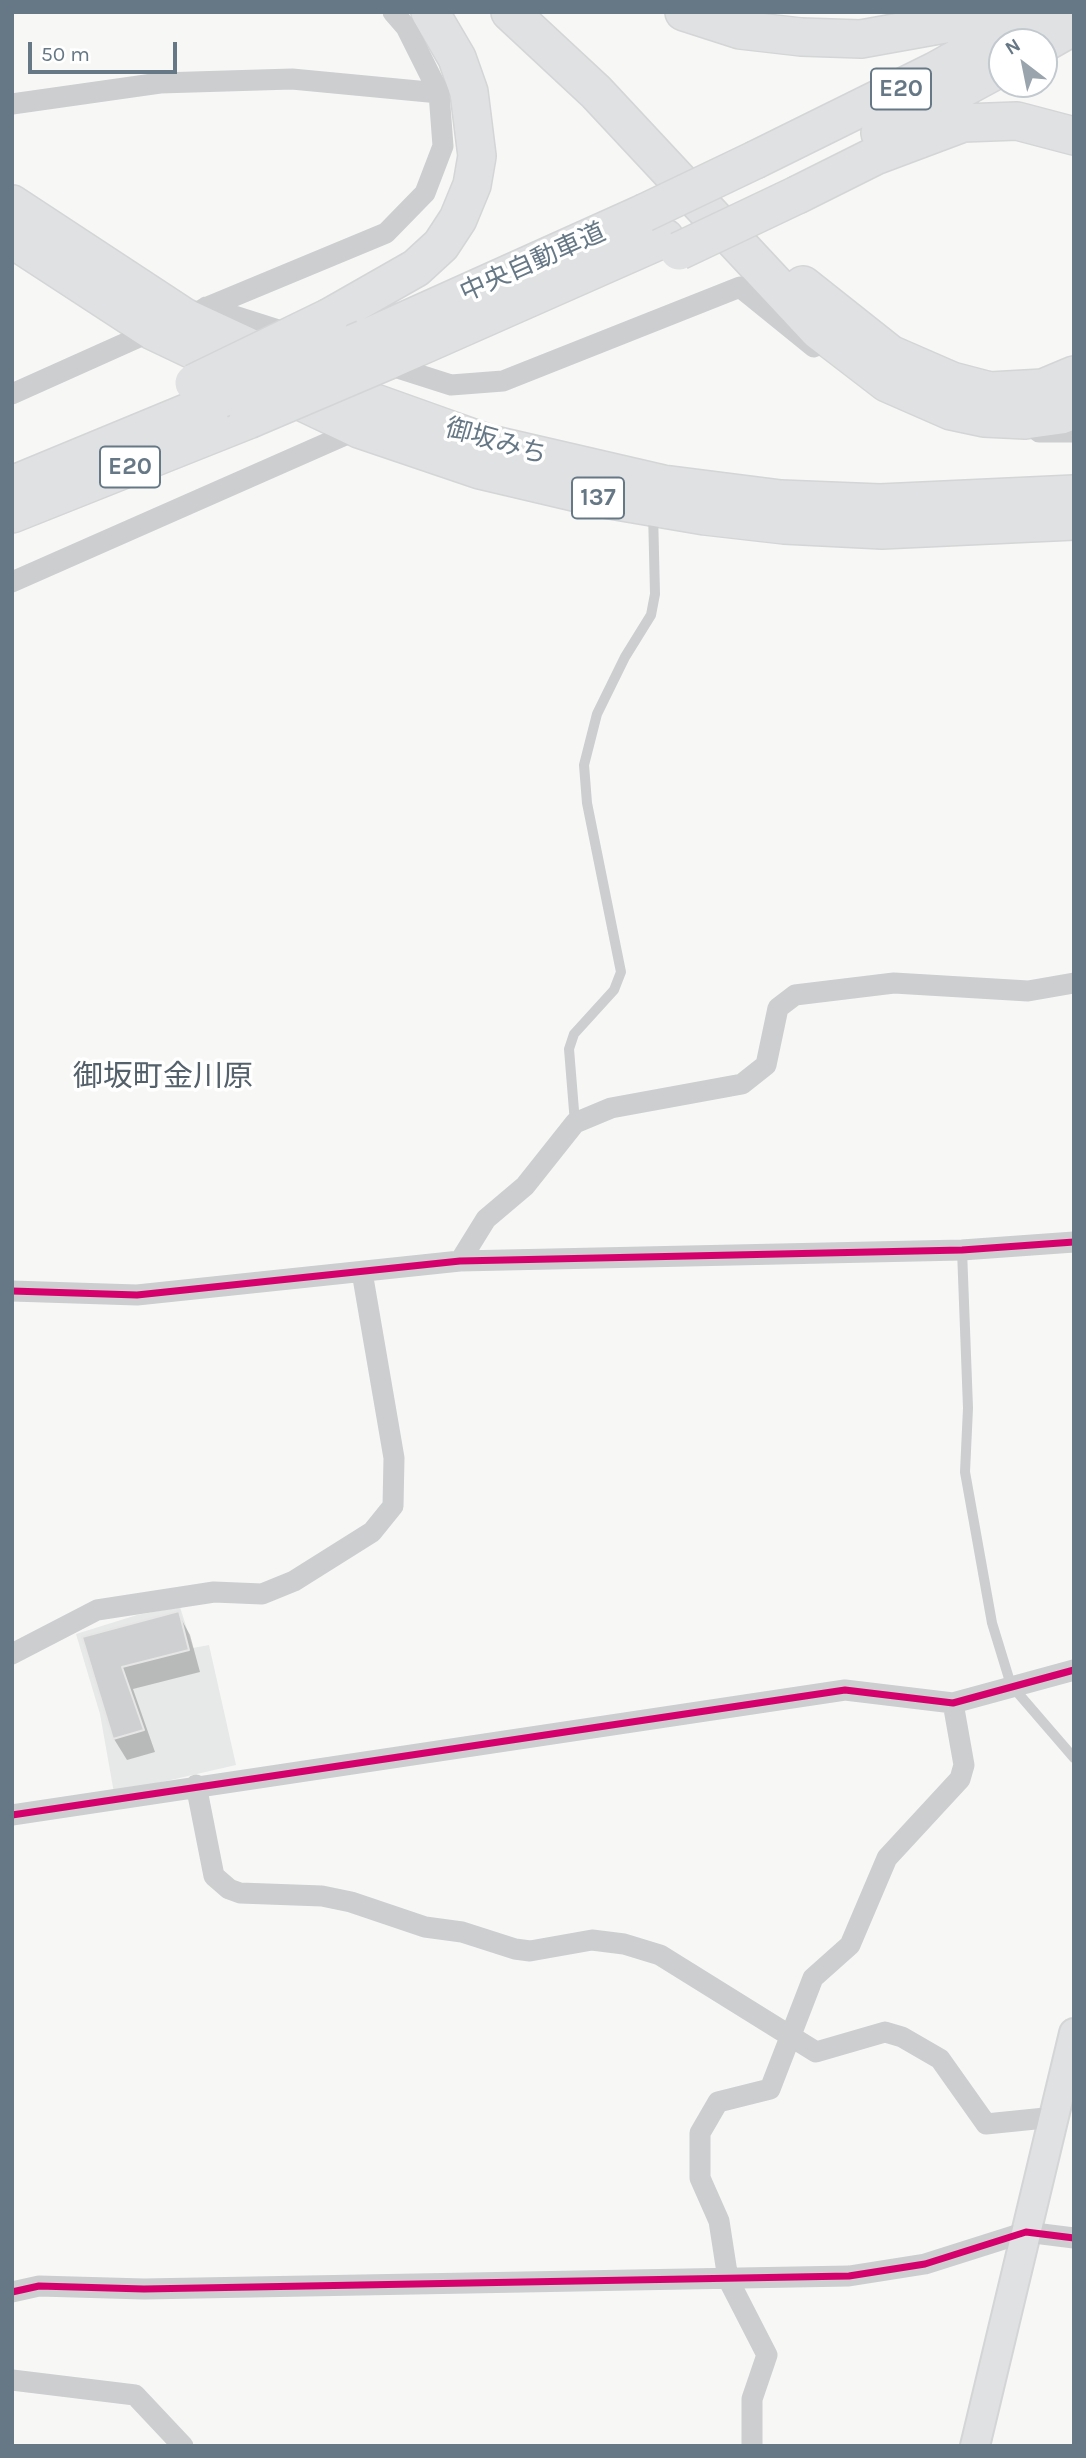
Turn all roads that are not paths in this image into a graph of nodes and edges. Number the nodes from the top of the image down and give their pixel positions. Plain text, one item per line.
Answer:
1 (393, 12) edge
2 (430, 12) edge
3 (510, 12) edge
4 (540, 12) edge
5 (684, 12) edge
6 (990, 12) edge
7 (1041, 12) edge
8 (1074, 26) edge
9 (1058, 35) edge
10 (988, 74) edge
11 (439, 93) junction
12 (12, 104) edge
13 (1074, 136) edge
14 (780, 179) junction
15 (12, 204) edge
16 (663, 234) junction
17 (12, 239) edge
18 (181, 318) junction
19 (377, 350) junction
20 (1074, 375) edge
21 (12, 394) edge
22 (221, 401) junction
23 (1074, 410) edge
24 (359, 429) junction
25 (1074, 432) edge
26 (12, 471) edge
27 (12, 485) edge
28 (1074, 494) edge
29 (653, 507) junction
30 (12, 514) edge
31 (1074, 521) edge
32 (12, 582) edge
33 (1074, 983) edge
34 (575, 1123) junction
35 (1074, 1242) edge
36 (962, 1251) junction
37 (460, 1261) junction
38 (362, 1272) junction
39 (12, 1291) edge
40 (12, 1654) edge
41 (1074, 1670) edge
42 (1011, 1685) junction
43 (953, 1703) junction
44 (1074, 1758) edge
45 (196, 1785) junction
46 (12, 1815) edge
47 (1074, 2033) edge
48 (791, 2037) junction
49 (1059, 2116) junction
50 (1026, 2232) junction
51 (1074, 2238) edge
52 (728, 2279) junction
53 (12, 2292) edge
54 (12, 2380) edge
55 (183, 2446) edge
56 (752, 2446) edge
57 (975, 2446) edge

1 - 11 street
2 - 22 highway, bridge
3 - 23 highway
4 - 20 highway
5 - 6 highway
7 - 14 highway, 中央自動車道 / E20
8 - 9 highway
10 - 14 highway, 中央自動車道 / E20
11 - 12 street
11 - 18 street
13 - 14 highway
14 - 16 highway, 中央自動車道 / E20, bridge
14 - 16 highway, bridge
15 - 18 highway, 御坂みち / 137
16 - 19 highway, 中央自動車道 / E20
16 - 19 highway, 中央自動車道 / E20
17 - 18 highway, 御坂みち / 137
18 - 21 street
18 - 24 highway, 御坂みち / 137
18 - 25 street
18 - 28 highway, 御坂みち / 137
19 - 22 highway, 中央自動車道 / E20, bridge
22 - 26 highway
22 - 27 highway, 中央自動車道 / E20
22 - 30 highway, 中央自動車道 / E20
24 - 29 highway, 御坂みち / 137
24 - 32 street
29 - 31 highway, 御坂みち / 137
29 - 34 lane
33 - 34 street
34 - 37 street
35 - 36 street
36 - 37 street
36 - 42 lane
37 - 38 street
38 - 39 street
38 - 40 street
41 - 42 street
42 - 43 street
42 - 44 lane
43 - 45 street
43 - 48 street
45 - 46 street
45 - 48 street
47 - 49 street
48 - 49 street
48 - 52 street
49 - 50 street
50 - 51 street
50 - 52 street
50 - 57 street
52 - 53 street
52 - 56 street
54 - 55 street

